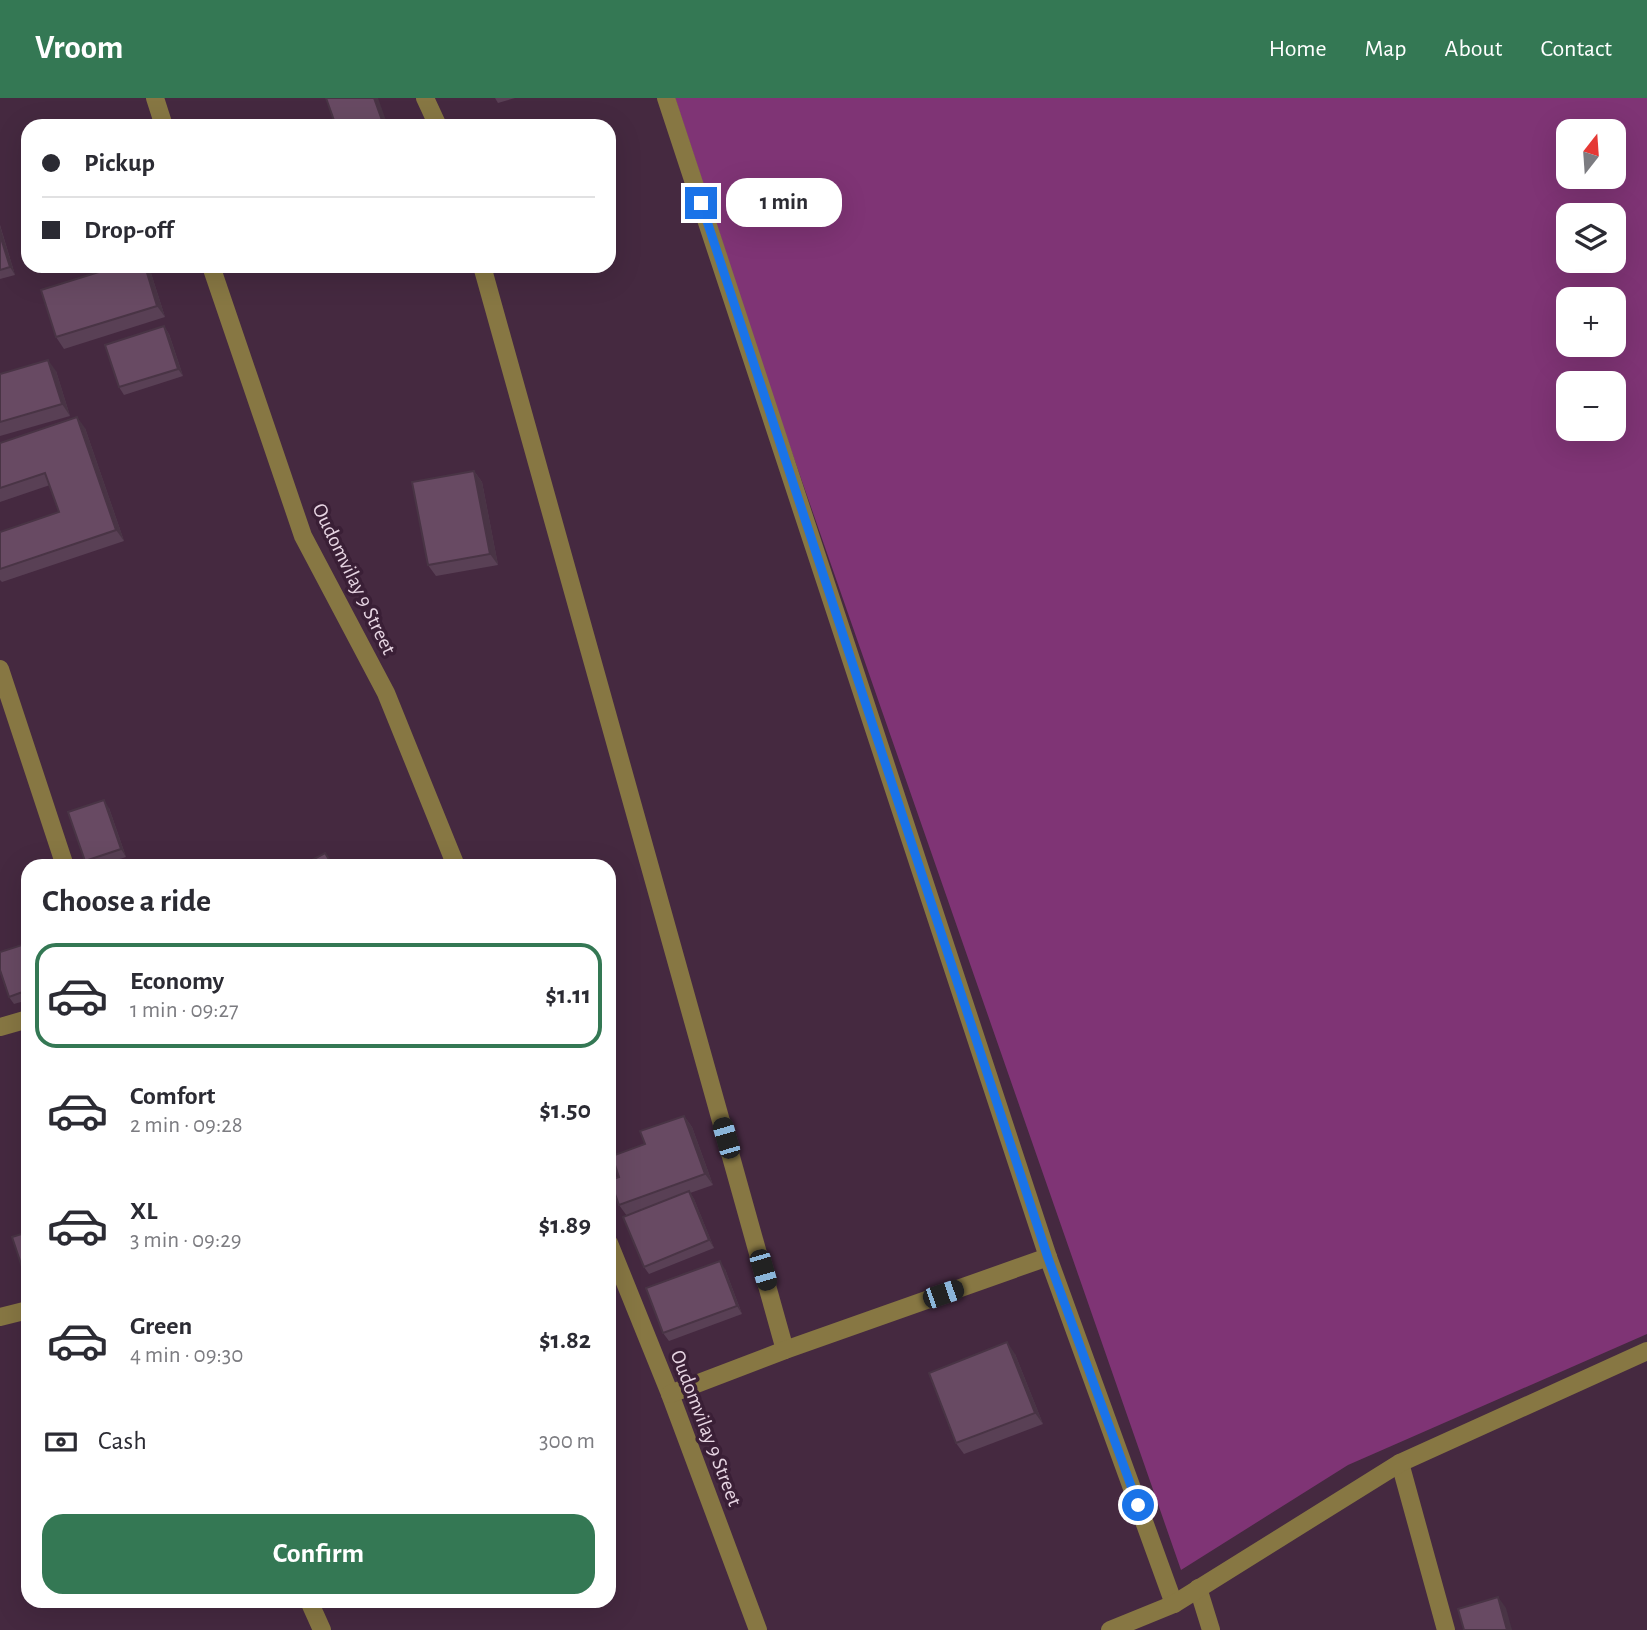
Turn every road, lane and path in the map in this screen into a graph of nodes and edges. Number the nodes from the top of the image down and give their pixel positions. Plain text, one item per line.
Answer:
1 (155, 98) edge
2 (425, 98) edge
3 (666, 98) edge
4 (162, 119) edge
5 (435, 119) edge
6 (213, 273) edge
7 (484, 273) edge
8 (0, 669) edge
9 (9, 723) edge
10 (62, 859) edge
11 (453, 859) edge
12 (21, 1021) edge
13 (0, 1027) edge
14 (1048, 1258) junction
15 (616, 1260) edge
16 (21, 1312) edge
17 (0, 1317) edge
18 (785, 1350) junction
19 (1647, 1351) edge
20 (670, 1394) junction
21 (1400, 1463) junction
22 (1198, 1588) junction
23 (1174, 1604) junction
24 (312, 1608) edge
25 (322, 1630) edge
26 (758, 1630) edge
27 (1110, 1630) edge
28 (1211, 1630) edge
29 (1446, 1630) edge

1 - 4 street
2 - 5 street
3 - 14 street
6 - 11 street, Oudomvilay 9 Street
7 - 18 street
8 - 9 street
9 - 10 street
12 - 13 street
14 - 18 street
14 - 23 street
15 - 20 street, Oudomvilay 9 Street
16 - 17 street
18 - 20 street
19 - 21 street
20 - 26 street, Oudomvilay 9 Street
21 - 22 street
21 - 29 street
22 - 23 street
22 - 28 street
23 - 27 street
24 - 25 street

